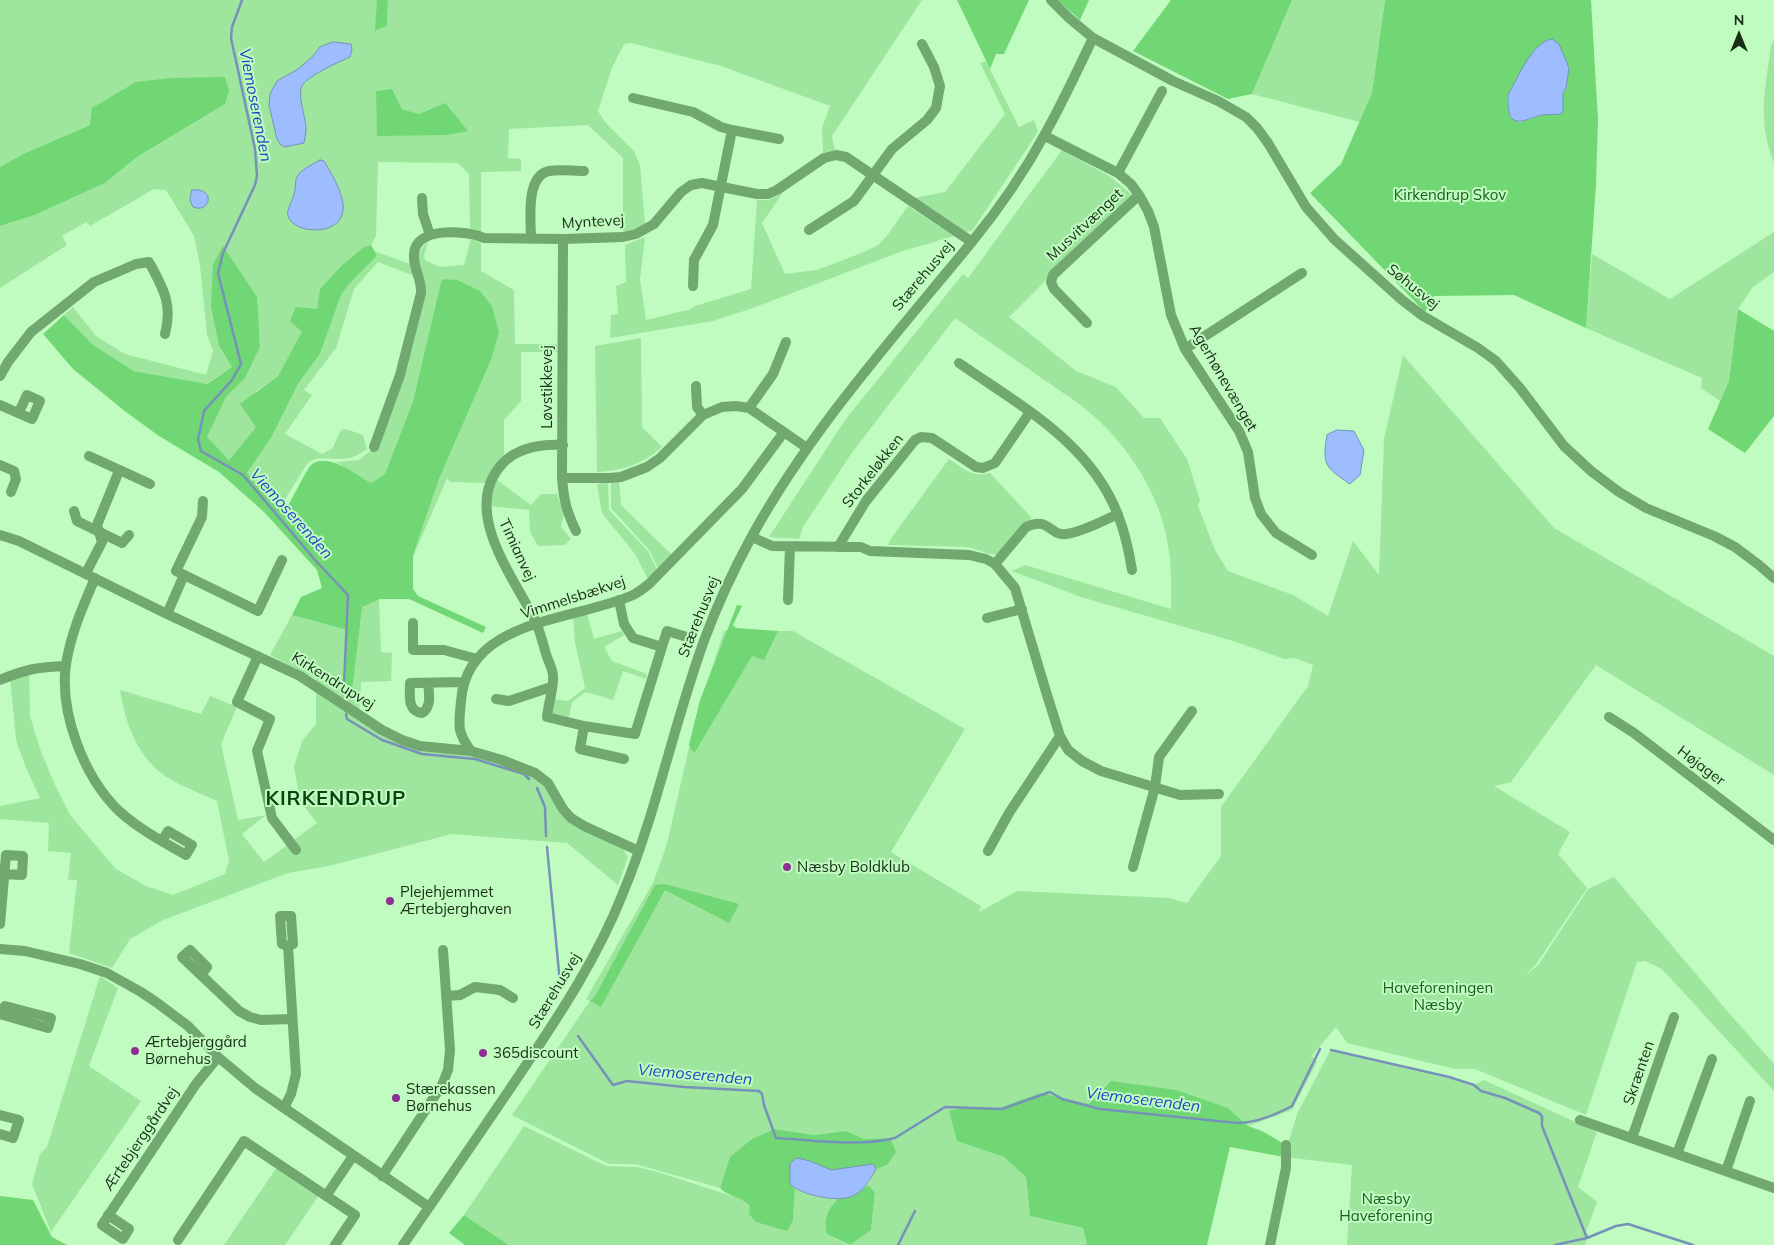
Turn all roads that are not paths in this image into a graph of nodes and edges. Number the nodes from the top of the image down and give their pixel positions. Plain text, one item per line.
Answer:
1 (1051, 0) edge
2 (1093, 38) junction
3 (922, 44) dead end
4 (1162, 91) dead end
5 (633, 98) dead end
6 (732, 130) junction
7 (1044, 136) junction
8 (780, 140) dead end
9 (584, 171) dead end
10 (1118, 173) junction
11 (872, 175) junction
12 (720, 186) junction
13 (1139, 195) junction
14 (422, 198) dead end
15 (809, 230) dead end
16 (430, 235) junction
17 (531, 239) junction
18 (562, 239) junction
19 (972, 242) junction
20 (1302, 273) dead end
21 (693, 286) dead end
22 (1087, 323) dead end
23 (165, 334) dead end
24 (786, 342) dead end
25 (1185, 349) junction
26 (959, 362) dead end
27 (0, 376) edge
28 (696, 386) dead end
29 (0, 405) edge
30 (749, 408) junction
31 (19, 412) dead end
32 (1030, 412) junction
33 (703, 415) junction
34 (784, 432) junction
35 (563, 445) junction
36 (374, 447) dead end
37 (807, 448) junction
38 (89, 456) dead end
39 (0, 465) edge
40 (119, 470) junction
41 (562, 478) junction
42 (150, 484) dead end
43 (11, 492) dead end
44 (204, 501) dead end
45 (74, 511) dead end
46 (1118, 514) junction
47 (98, 531) junction
48 (576, 531) dead end
49 (0, 535) edge
50 (129, 535) dead end
51 (752, 537) junction
52 (790, 547) junction
53 (838, 547) junction
54 (1312, 555) dead end
55 (282, 560) dead end
56 (995, 564) junction
57 (1132, 570) dead end
58 (184, 574) junction
59 (90, 576) junction
60 (1774, 578) edge
61 (619, 600) junction
62 (788, 600) dead end
63 (1022, 609) junction
64 (167, 614) junction
65 (987, 618) dead end
66 (413, 623) dead end
67 (537, 624) junction
68 (686, 637) dead end
69 (662, 647) junction
70 (258, 656) junction
71 (477, 659) junction
72 (66, 666) junction
73 (0, 680) edge
74 (464, 682) junction
75 (428, 683) dead end
76 (551, 687) junction
77 (496, 699) dead end
78 (1192, 711) dead end
79 (1609, 718) dead end
80 (584, 726) junction
81 (459, 734) junction
82 (1060, 736) junction
83 (446, 749) junction
84 (471, 752) junction
85 (624, 759) dead end
86 (1154, 787) junction
87 (1219, 794) dead end
88 (1774, 840) edge
89 (162, 841) dead end
90 (296, 850) dead end
91 (639, 851) junction
92 (988, 851) dead end
93 (1133, 867) dead end
94 (4, 874) dead end
95 (0, 924) edge
96 (288, 946) dead end
97 (0, 949) edge
98 (442, 950) dead end
99 (201, 975) dead end
100 (446, 996) junction
101 (512, 998) dead end
102 (1674, 1018) dead end
103 (292, 1019) junction
104 (218, 1057) junction
105 (1712, 1059) dead end
106 (1750, 1101) dead end
107 (284, 1108) junction
108 (0, 1115) edge
109 (1580, 1120) dead end
110 (0, 1134) edge
111 (1632, 1138) junction
112 (1286, 1145) dead end
113 (1677, 1154) junction
114 (353, 1156) junction
115 (1726, 1171) junction
116 (382, 1176) junction
117 (1774, 1187) edge
118 (326, 1196) junction
119 (429, 1207) junction
120 (108, 1215) dead end
121 (179, 1243) edge
122 (335, 1245) edge
123 (403, 1245) edge
124 (1270, 1245) edge

1 - 2 street, Søhusvej
2 - 7 street, Stærehusvej
2 - 60 street, Søhusvej
3 - 11 street
4 - 10 street
5 - 6 street
6 - 8 street
6 - 12 street
7 - 10 street, Agerhønevænget
7 - 19 street, Stærehusvej
9 - 17 street
10 - 13 street, Agerhønevænget
11 - 12 street, Myntevej
11 - 15 street
11 - 19 street, Myntevej
12 - 18 street, Myntevej
12 - 21 street
13 - 22 street, Musvitvænget
13 - 25 street, Agerhønevænget
14 - 16 street
16 - 17 street, Myntevej
16 - 36 street
17 - 18 street, Myntevej
18 - 35 street, Løvstikkevej
19 - 37 street, Stærehusvej
20 - 25 street
23 - 27 street
24 - 30 street
25 - 54 street, Agerhønevænget
26 - 32 street
28 - 33 street
29 - 31 street
30 - 33 street
30 - 34 street
32 - 46 street
32 - 53 street, Storkeløkken
33 - 41 street
34 - 37 street
34 - 61 street, Vimmelsbækvej
35 - 41 street, Løvstikkevej
35 - 67 street, Timianvej
37 - 51 street, Stærehusvej
38 - 40 street
39 - 43 street
40 - 42 street
40 - 47 street
41 - 48 street, Løvstikkevej
44 - 58 street
45 - 47 street
46 - 56 street
46 - 57 street
47 - 50 street
47 - 59 street
49 - 59 street, Kirkendrupvej
51 - 52 street
51 - 91 street, Stærehusvej
52 - 53 street
52 - 62 street
53 - 56 street
55 - 58 street
56 - 63 street
58 - 64 street
59 - 64 street, Kirkendrupvej
59 - 72 street
61 - 67 street, Vimmelsbækvej
61 - 69 street
63 - 65 street
63 - 82 street
64 - 70 street, Kirkendrupvej
66 - 71 street
67 - 71 street, Vimmelsbækvej
67 - 76 street, Timianvej
68 - 69 street
69 - 80 street
70 - 83 street, Kirkendrupvej
70 - 90 street
71 - 74 street, Vimmelsbækvej
72 - 73 street
72 - 89 street
74 - 75 street
74 - 81 street, Vimmelsbækvej
76 - 77 street
76 - 80 street, Timianvej
78 - 86 street
79 - 88 street, Højager
80 - 85 street
81 - 83 street
81 - 84 street
82 - 86 street
82 - 92 street
83 - 84 street, Kirkendrupvej
84 - 91 street, Kirkendrupvej
86 - 87 street
86 - 93 street
91 - 119 street, Stærehusvej
94 - 95 street
96 - 103 street
97 - 104 street
98 - 100 street
99 - 103 street
100 - 101 street
100 - 116 street
102 - 111 street, Skrænten
103 - 107 street
104 - 107 street
104 - 120 street, Ærtebjerggårdvej
105 - 113 street
106 - 115 street
107 - 114 street
108 - 110 street
109 - 111 street
111 - 113 street
112 - 124 street
113 - 115 street
114 - 116 street
114 - 118 street
115 - 117 street
116 - 119 street
118 - 121 street
118 - 122 street
119 - 123 street, Stærehusvej

